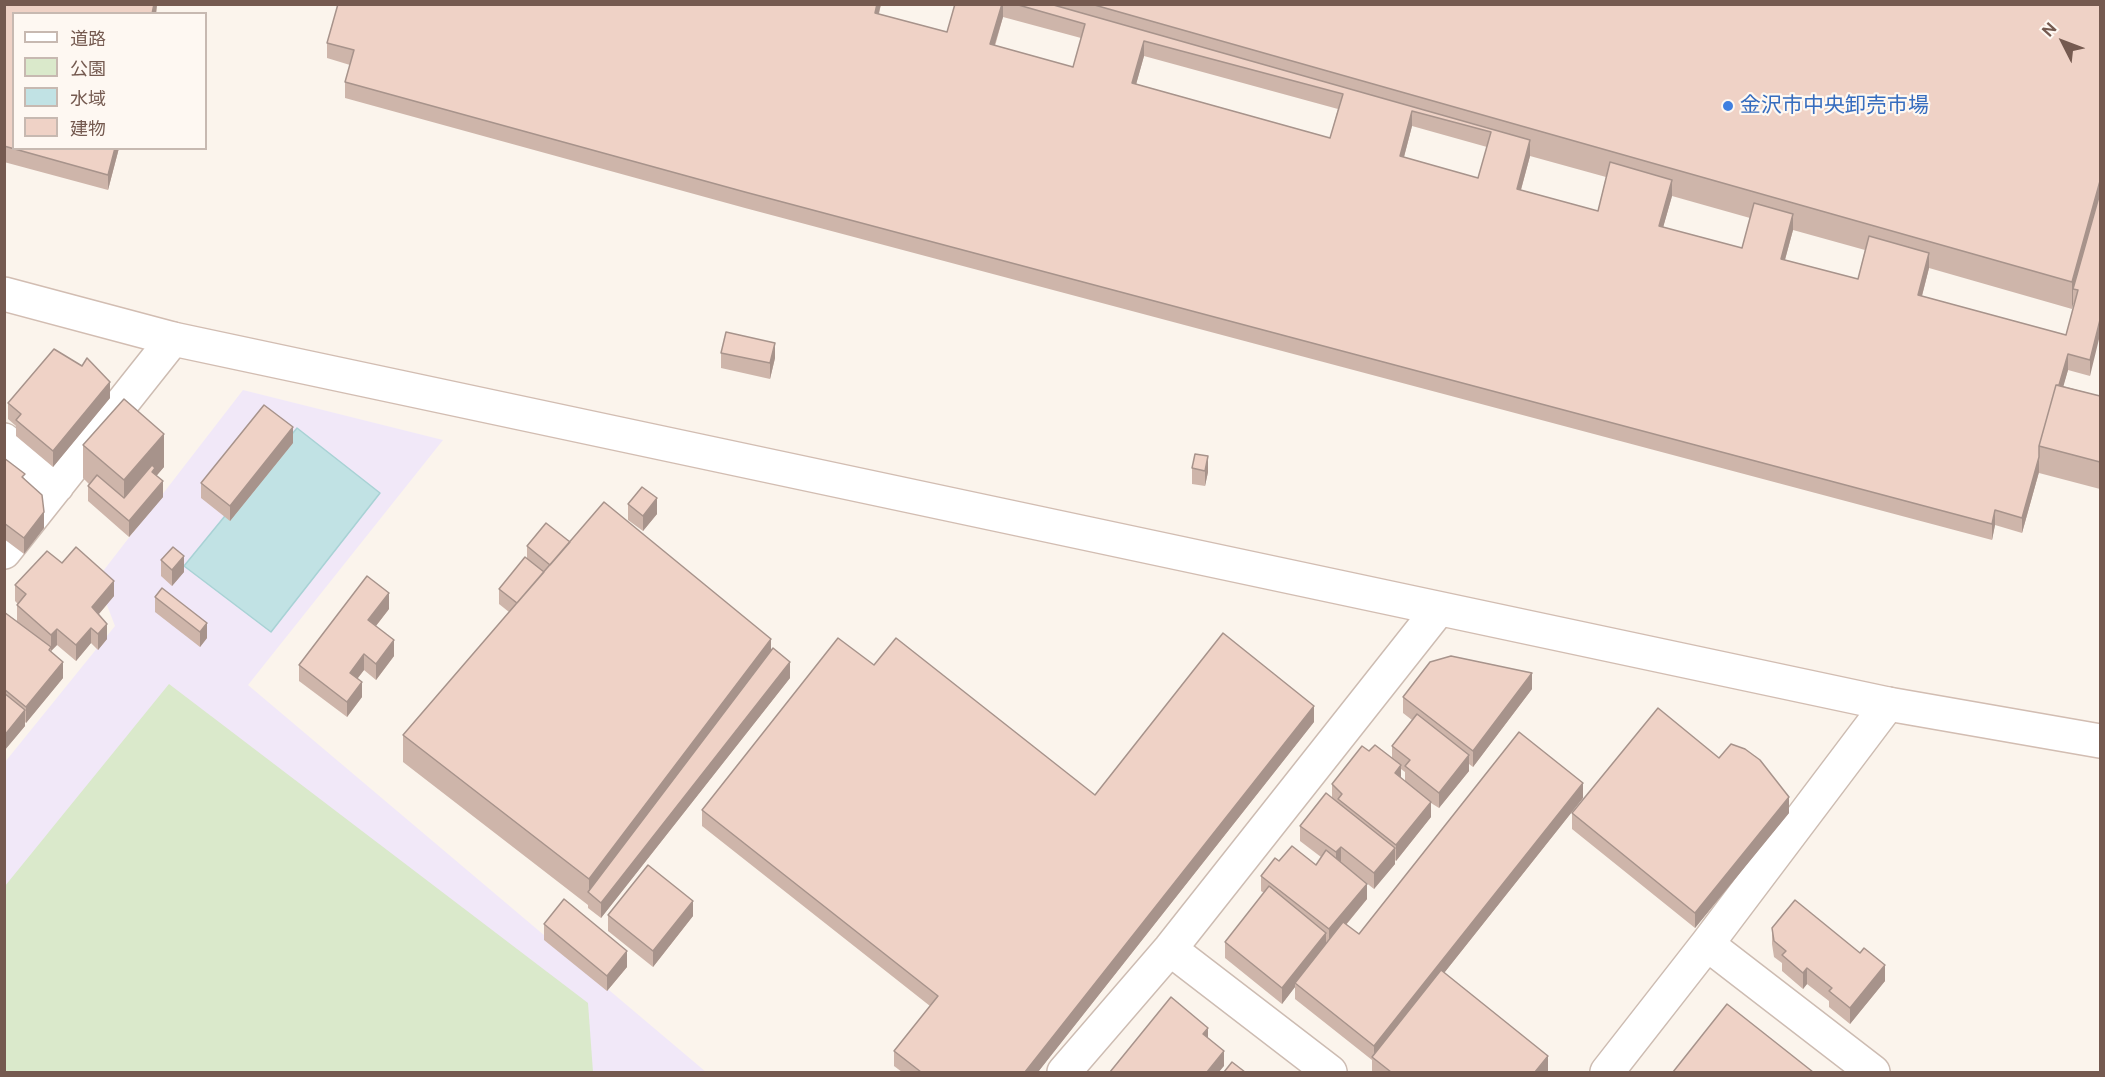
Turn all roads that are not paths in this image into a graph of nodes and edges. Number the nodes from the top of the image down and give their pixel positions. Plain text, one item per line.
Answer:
1 (4, 294) edge
2 (173, 339) junction
3 (4, 440) edge
4 (57, 486) junction
5 (4, 552) edge
6 (1438, 610) junction
7 (1888, 704) junction
8 (2100, 741) edge
9 (1707, 944) junction
10 (1170, 949) junction
11 (1064, 1072) edge
12 (1330, 1072) edge
13 (1607, 1072) edge
14 (1873, 1072) edge

1 - 2 street
2 - 4 street
2 - 6 street
3 - 4 street
4 - 5 street
6 - 7 street
6 - 10 street
7 - 8 street
7 - 9 street
9 - 13 street
9 - 14 street
10 - 11 street
10 - 12 street

